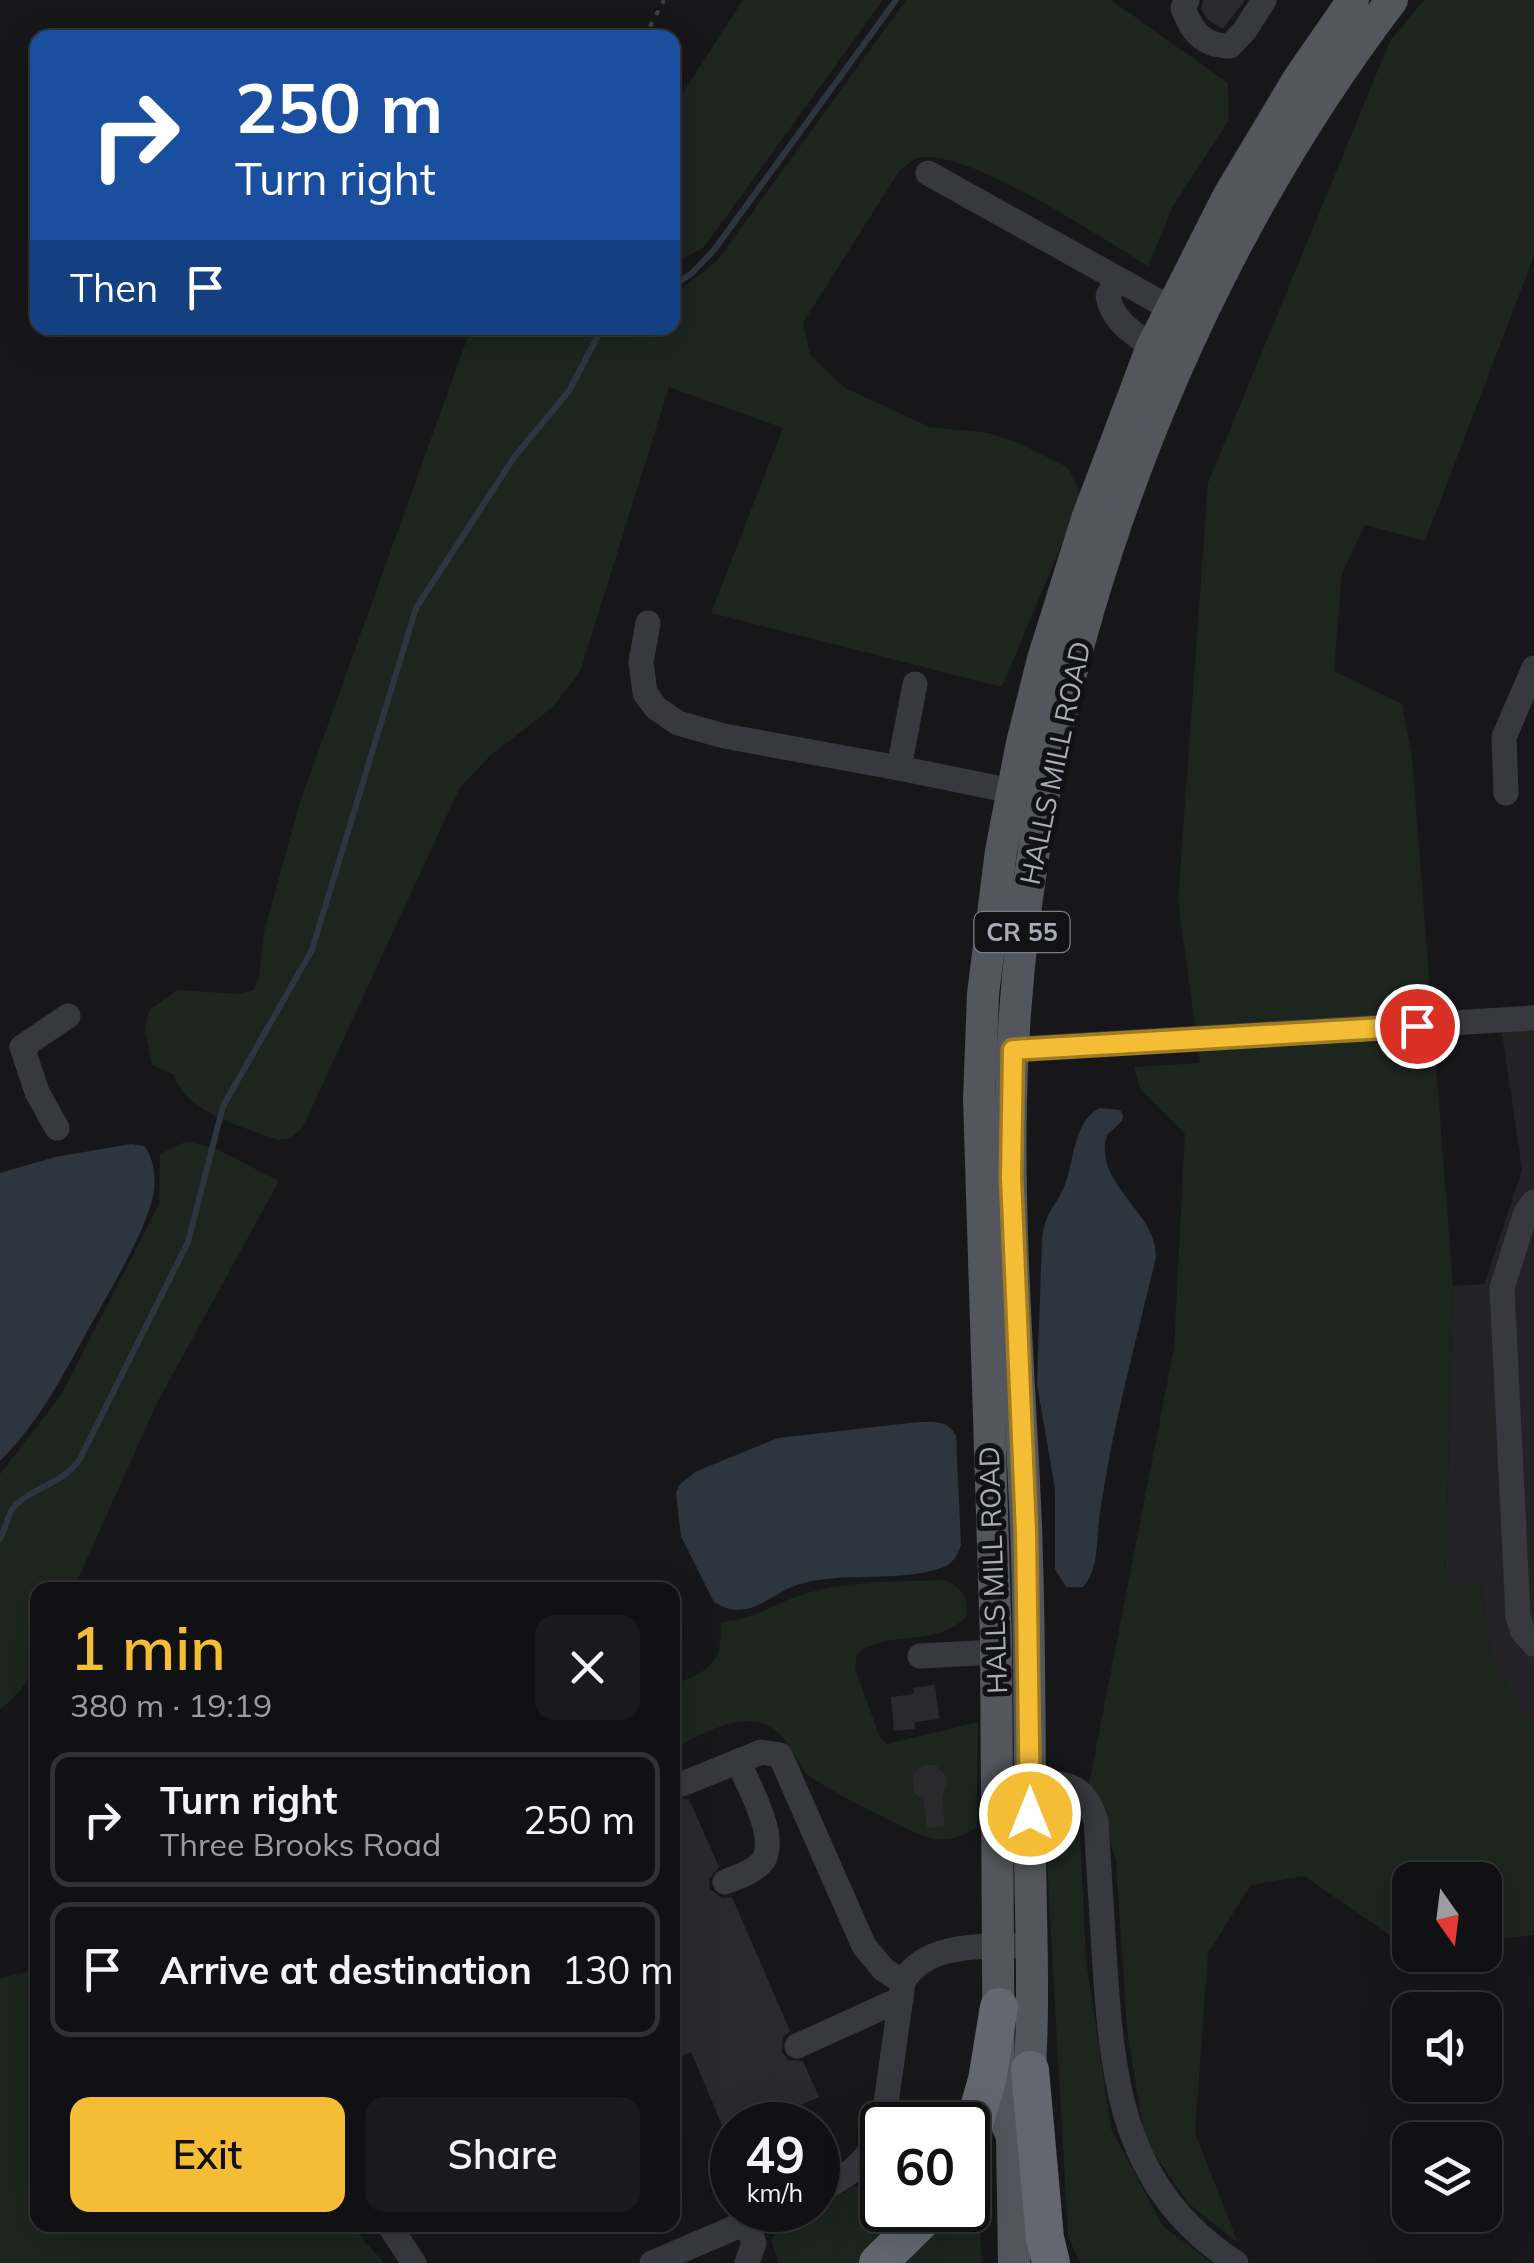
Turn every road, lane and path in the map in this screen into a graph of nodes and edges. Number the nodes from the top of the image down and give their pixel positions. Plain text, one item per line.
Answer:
1 (664, 0) edge
2 (1187, 0) edge
3 (1264, 0) edge
4 (1353, 0) edge
5 (1392, 0) edge
6 (648, 30) edge
7 (928, 174) dead end
8 (1118, 280) junction
9 (1170, 308) junction
10 (1152, 347) junction
11 (648, 624) dead end
12 (1534, 668) edge
13 (915, 684) dead end
14 (899, 768) junction
15 (1012, 791) junction
16 (1506, 794) dead end
17 (68, 1016) dead end
18 (1534, 1018) edge
19 (997, 1050) junction
20 (57, 1128) dead end
21 (981, 1185) junction
22 (1534, 1202) edge
23 (1015, 1306) junction
24 (1534, 1644) edge
25 (996, 1652) junction
26 (920, 1656) dead end
27 (738, 1761) junction
28 (1030, 1781) junction
29 (682, 1784) dead end
30 (808, 1816) junction
31 (767, 1833) junction
32 (725, 1882) dead end
33 (1015, 1946) junction
34 (902, 1990) junction
35 (999, 2007) junction
36 (796, 2046) dead end
37 (1030, 2070) junction
38 (885, 2102) edge
39 (981, 2102) edge
40 (1012, 2136) junction
41 (394, 2232) edge
42 (726, 2232) edge
43 (750, 2232) edge
44 (910, 2232) edge
45 (414, 2263) edge
46 (652, 2263) edge
47 (747, 2263) edge
48 (878, 2263) edge
49 (1014, 2263) edge
50 (1052, 2263) edge
51 (1236, 2263) edge

1 - 6 path
2 - 3 street
4 - 9 main road, HALLS MILL ROAD / CR 55
5 - 19 main road, HALLS MILL ROAD / CR 55
7 - 8 street
8 - 9 street
8 - 10 street
9 - 10 main road, HALLS MILL ROAD / CR 55
10 - 15 main road, HALLS MILL ROAD / CR 55
11 - 14 street
12 - 16 street
13 - 14 street
14 - 15 street
15 - 19 main road, HALLS MILL ROAD / CR 55
17 - 20 street
18 - 19 street
19 - 21 main road, HALLS MILL ROAD / CR 55
19 - 23 main road, HALLS MILL ROAD / CR 55
21 - 23 main road
21 - 25 main road, HALLS MILL ROAD / CR 55
22 - 24 street
23 - 28 main road, HALLS MILL ROAD / CR 55
25 - 26 street
25 - 33 main road, HALLS MILL ROAD / CR 55
27 - 29 street
27 - 30 street
27 - 31 street
28 - 33 main road, HALLS MILL ROAD / CR 55
28 - 51 street
30 - 31 street
30 - 34 street
31 - 32 street
33 - 34 street
33 - 35 main road, HALLS MILL ROAD / CR 55
33 - 37 main road, HALLS MILL ROAD / CR 55
34 - 36 street
34 - 38 street
35 - 39 highway
35 - 40 main road, HALLS MILL ROAD / CR 55
37 - 40 main road, HALLS MILL ROAD / CR 55
37 - 50 highway
40 - 49 main road, HALLS MILL ROAD
41 - 45 street
42 - 46 street
43 - 47 street
44 - 48 highway

